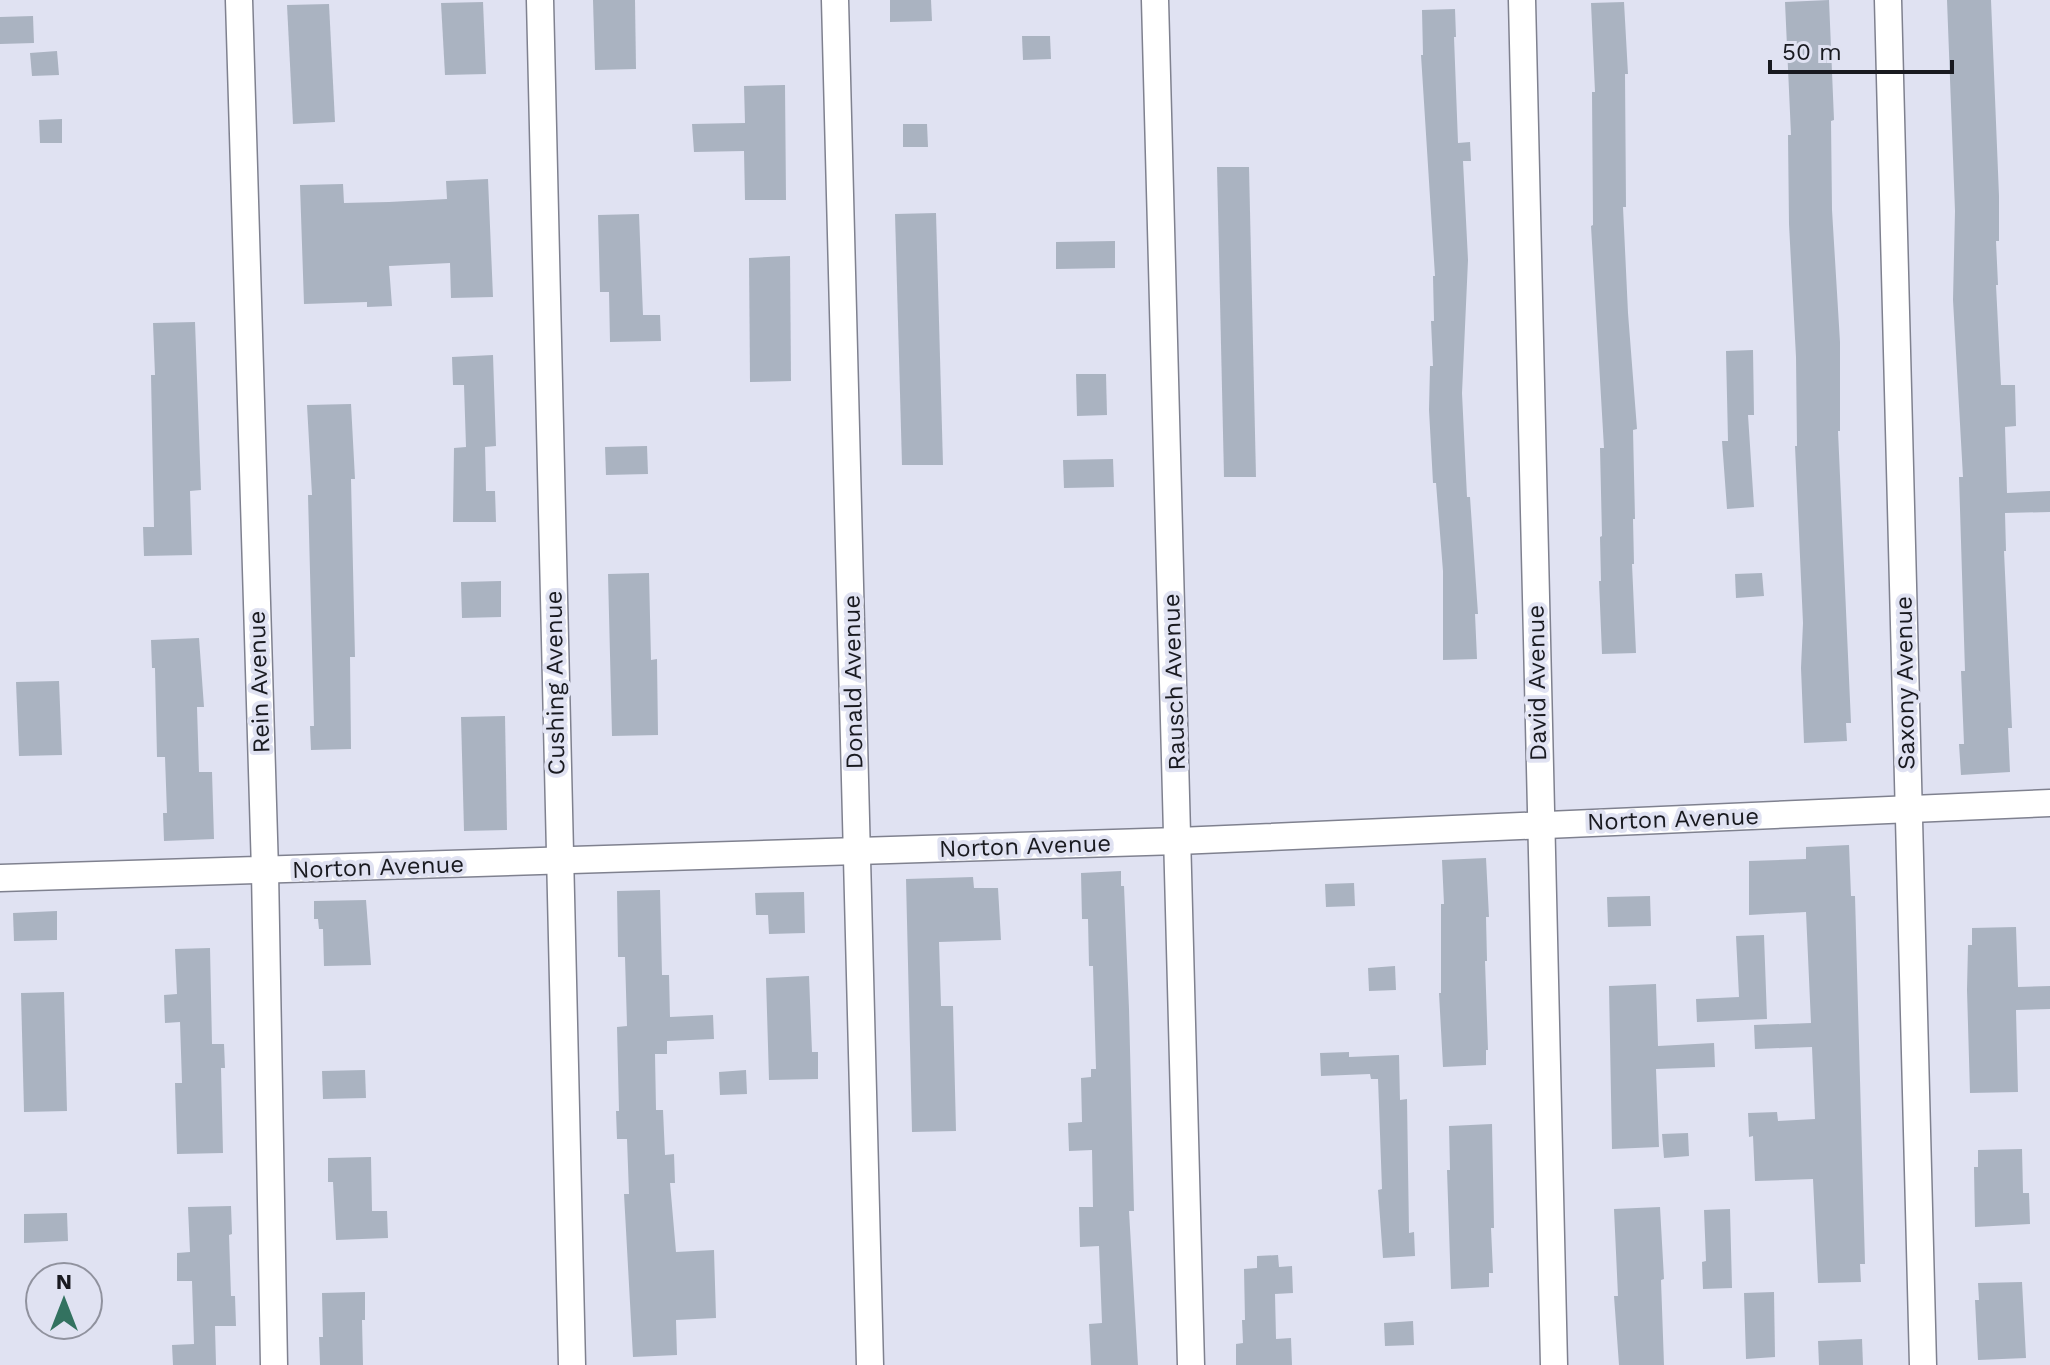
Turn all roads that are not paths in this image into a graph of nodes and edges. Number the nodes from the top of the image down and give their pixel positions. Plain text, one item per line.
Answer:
1 (239, 0) edge
2 (540, 0) edge
3 (835, 0) edge
4 (1155, 0) edge
5 (1522, 0) edge
6 (1888, 0) edge
7 (2050, 803) edge
8 (1909, 810) junction
9 (1540, 824) junction
10 (1178, 841) junction
11 (857, 852) junction
12 (559, 860) junction
13 (265, 871) junction
14 (0, 878) edge
15 (274, 1365) edge
16 (572, 1365) edge
17 (870, 1365) edge
18 (1191, 1365) edge
19 (1554, 1365) edge
20 (1923, 1365) edge

1 - 13 street, Rein Avenue
2 - 12 street, Cushing Avenue
3 - 11 street, Donald Avenue
4 - 10 street, Rausch Avenue
5 - 9 street, David Avenue
6 - 8 street, Saxony Avenue
7 - 8 street, Norton Avenue
8 - 9 street, Norton Avenue
8 - 20 street, Saxony Avenue
9 - 10 street, Norton Avenue
9 - 19 street, David Avenue
10 - 11 street, Norton Avenue
10 - 18 street, Rausch Avenue
11 - 12 street, Norton Avenue
11 - 17 street, Donald Avenue
12 - 13 street, Norton Avenue
12 - 16 street, Cushing Avenue
13 - 14 street, Norton Avenue
13 - 15 street, Rein Avenue

